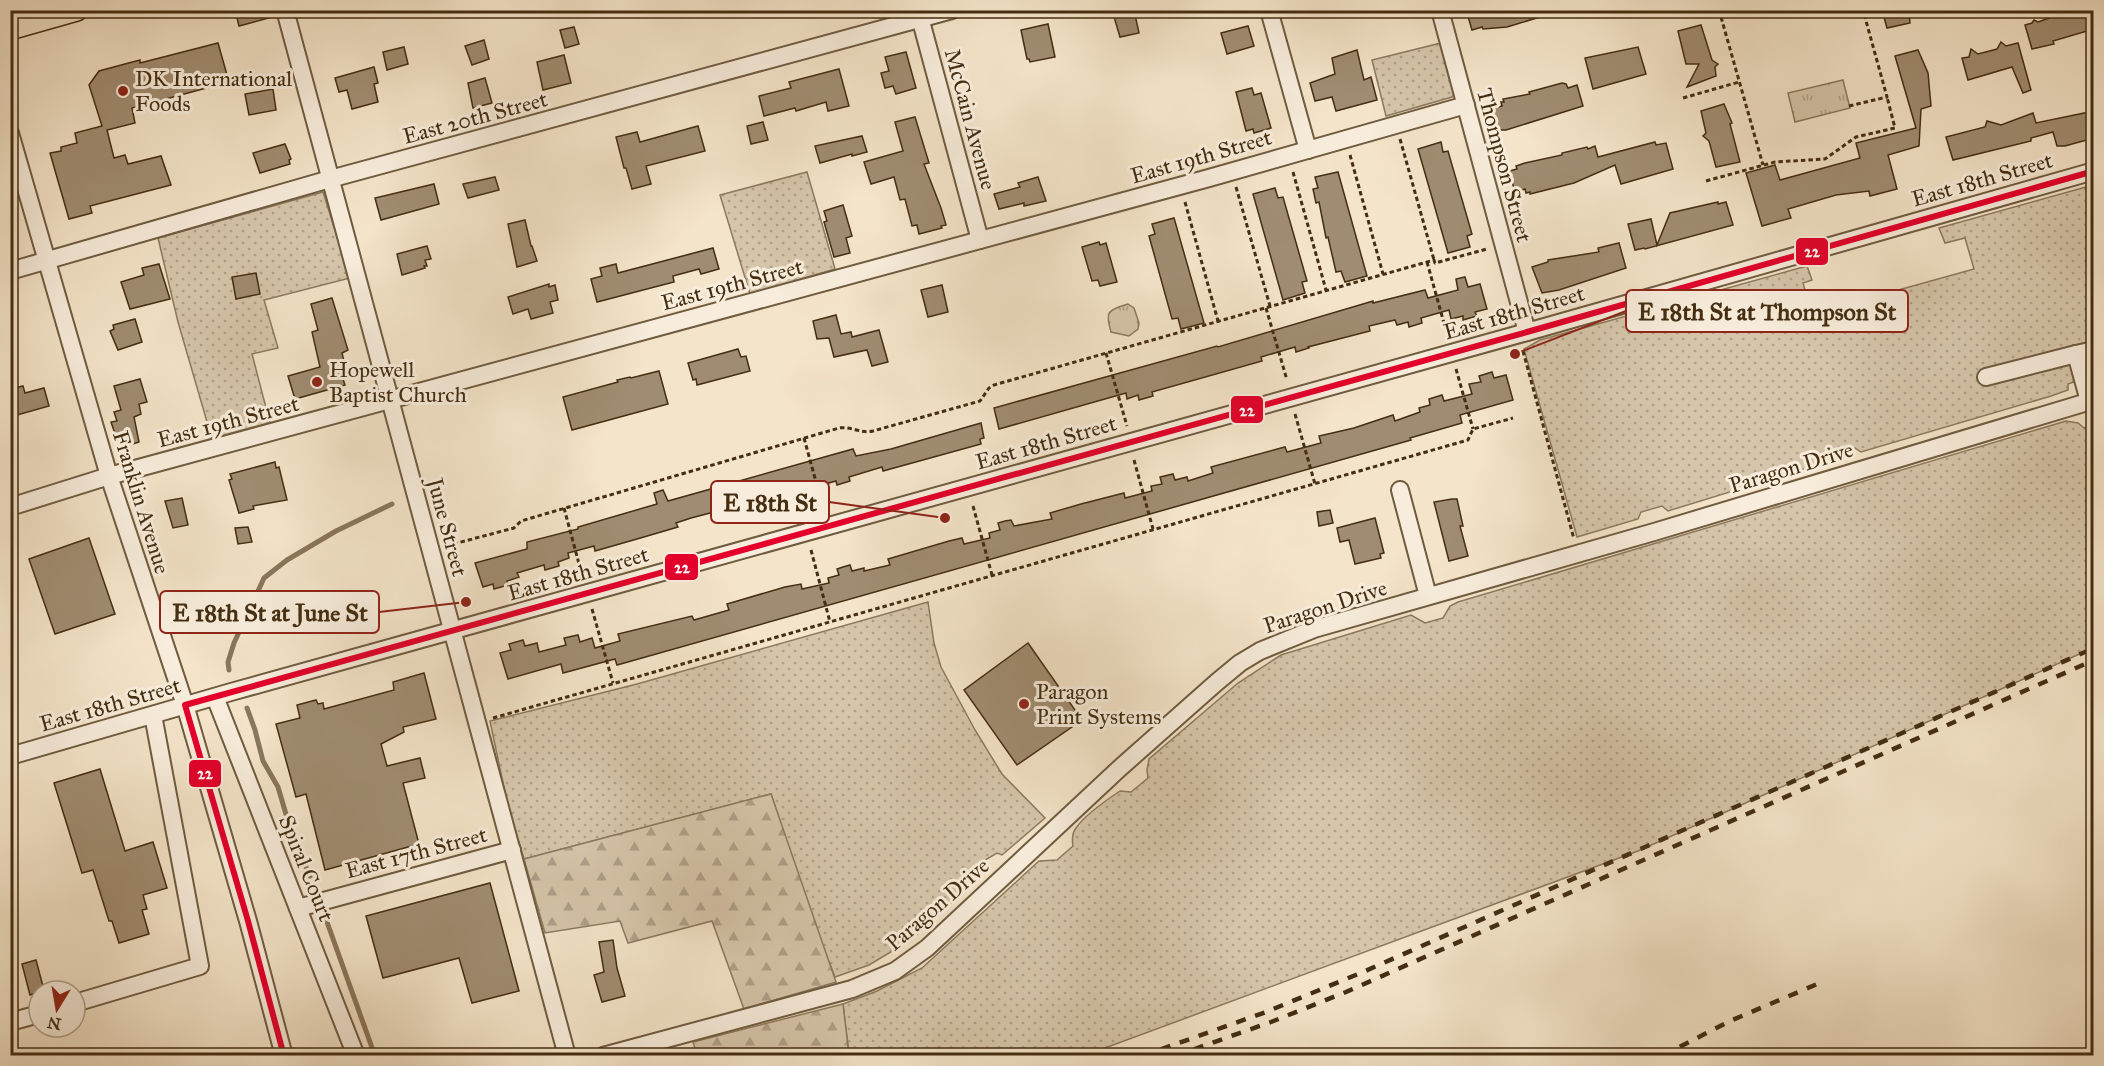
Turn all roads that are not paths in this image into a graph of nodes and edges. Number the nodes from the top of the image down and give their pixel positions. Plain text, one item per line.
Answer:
1 (77, 10) edge
2 (285, 10) edge
3 (952, 10) edge
4 (1269, 10) edge
5 (1440, 10) edge
6 (919, 15) edge
7 (10, 28) edge
8 (1466, 105) junction
9 (10, 133) edge
10 (1308, 150) junction
11 (2094, 171) edge
12 (330, 179) junction
13 (980, 240) junction
14 (47, 260) junction
15 (10, 271) edge
16 (1527, 332) junction
17 (2094, 350) edge
18 (2076, 354) junction
19 (1986, 377) dead end
20 (390, 400) junction
21 (2091, 401) edge
22 (109, 476) junction
23 (1400, 490) dead end
24 (10, 507) edge
25 (1428, 596) junction
26 (453, 631) junction
27 (215, 697) junction
28 (185, 705) junction
29 (153, 715) junction
30 (10, 756) edge
31 (512, 850) junction
32 (298, 908) junction
33 (87, 999) edge
34 (27, 1017) edge
35 (10, 1022) edge
36 (284, 1056) edge
37 (356, 1056) edge
38 (567, 1056) edge
39 (603, 1056) edge

1 - 7 main road
2 - 12 street, June Street
3 - 6 street, East 20th Street
4 - 10 street
5 - 8 street, Thompson Street
6 - 12 street, East 20th Street
6 - 13 street, McCain Avenue
8 - 10 street, East 19th Street
8 - 16 street, Thompson Street
9 - 14 street, Franklin Avenue
10 - 13 street, East 19th Street
11 - 16 street, East 18th Street
12 - 14 street, East 20th Street
12 - 20 street, June Street
13 - 20 street, East 19th Street
14 - 15 street, East 20th Street
14 - 22 street, Franklin Avenue
16 - 26 street, East 18th Street
17 - 18 street
18 - 19 street
18 - 21 street
20 - 22 street, East 19th Street
20 - 26 street, June Street
21 - 25 street, Paragon Drive
22 - 24 street, East 19th Street
22 - 28 street, Franklin Avenue
23 - 25 street
25 - 39 street, Paragon Drive
26 - 27 street, East 18th Street
26 - 31 street, June Street
27 - 28 street, East 18th Street
27 - 32 street, Spiral Court
28 - 29 street, East 18th Street
28 - 36 street, Franklin Avenue
29 - 30 street, East 18th Street
29 - 33 street
31 - 32 street, East 17th Street
31 - 38 street, June Street
32 - 37 street, Spiral Court
34 - 35 street

